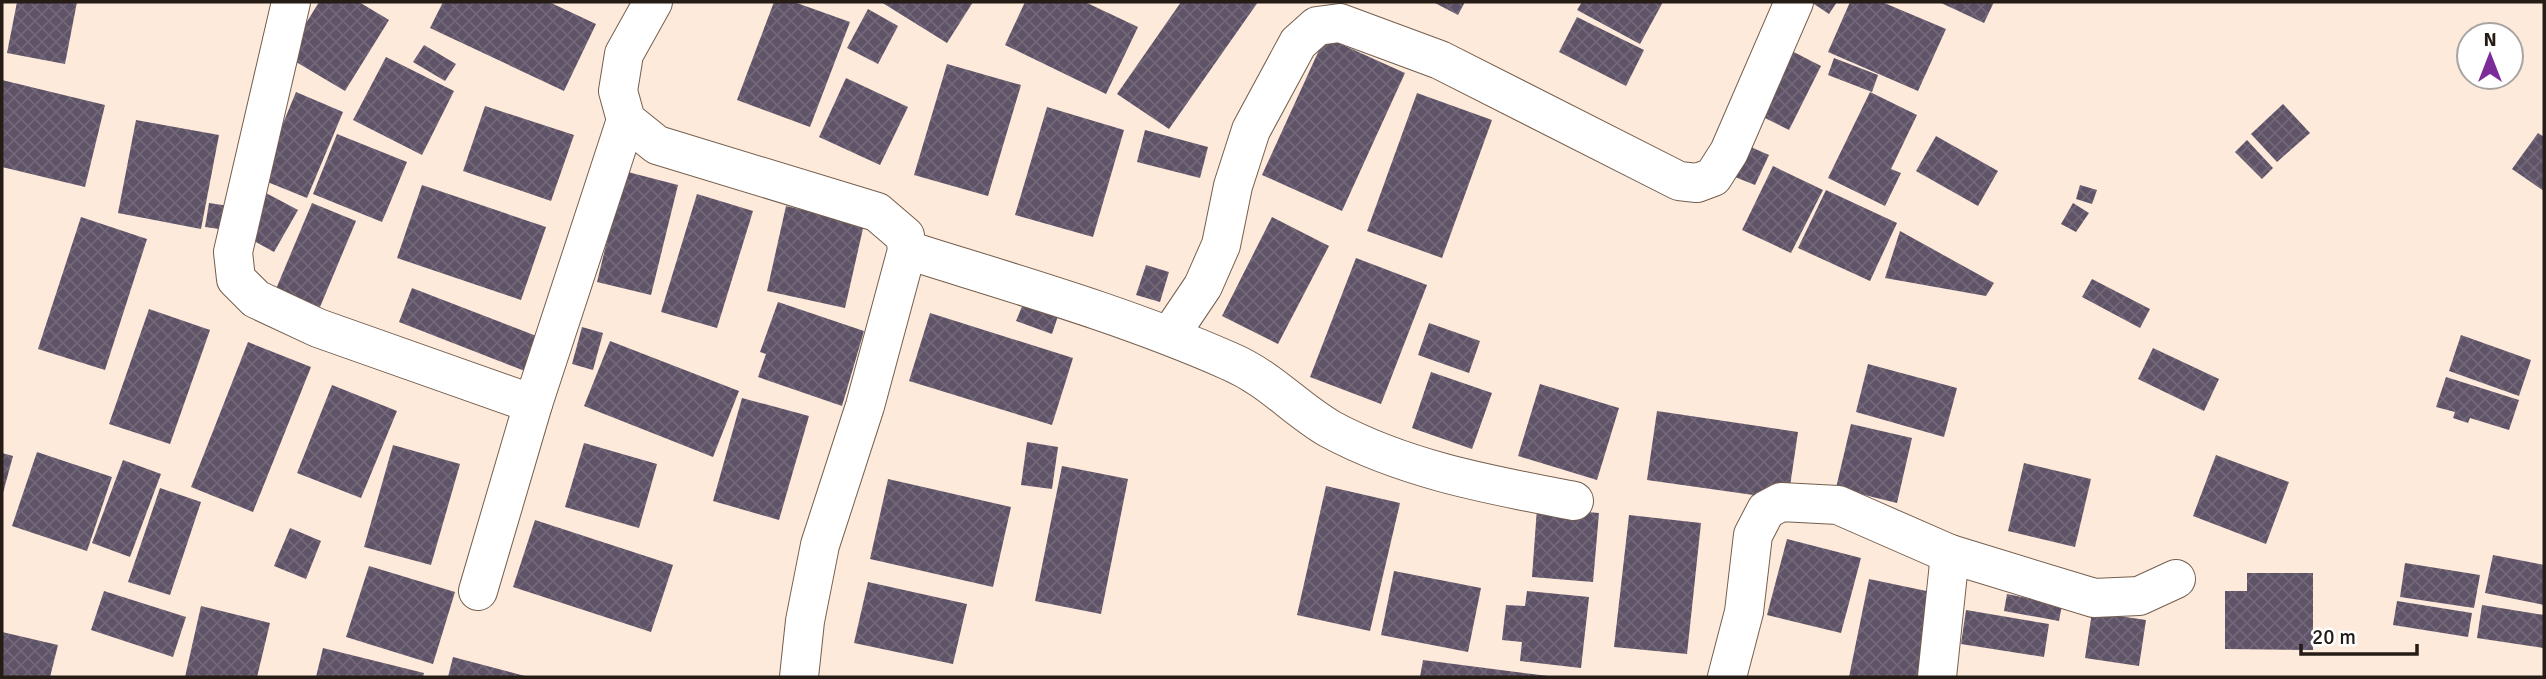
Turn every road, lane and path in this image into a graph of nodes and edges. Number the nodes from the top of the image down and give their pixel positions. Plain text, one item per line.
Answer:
1 (291, 2) edge
2 (653, 2) edge
3 (1311, 2) edge
4 (1794, 2) edge
5 (1298, 43) junction
6 (626, 120) junction
7 (907, 250) junction
8 (1170, 335) junction
9 (534, 404) junction
10 (1574, 501) dead end
11 (1950, 554) junction
12 (2176, 579) dead end
13 (478, 591) dead end
14 (799, 677) edge
15 (1727, 677) edge
16 (1937, 677) edge

1 - 9 street
2 - 6 street
3 - 5 street
4 - 5 street
5 - 8 street
6 - 7 street
6 - 9 street
7 - 8 street
7 - 14 street
8 - 10 street
9 - 13 street
11 - 12 street
11 - 15 street
11 - 16 street

